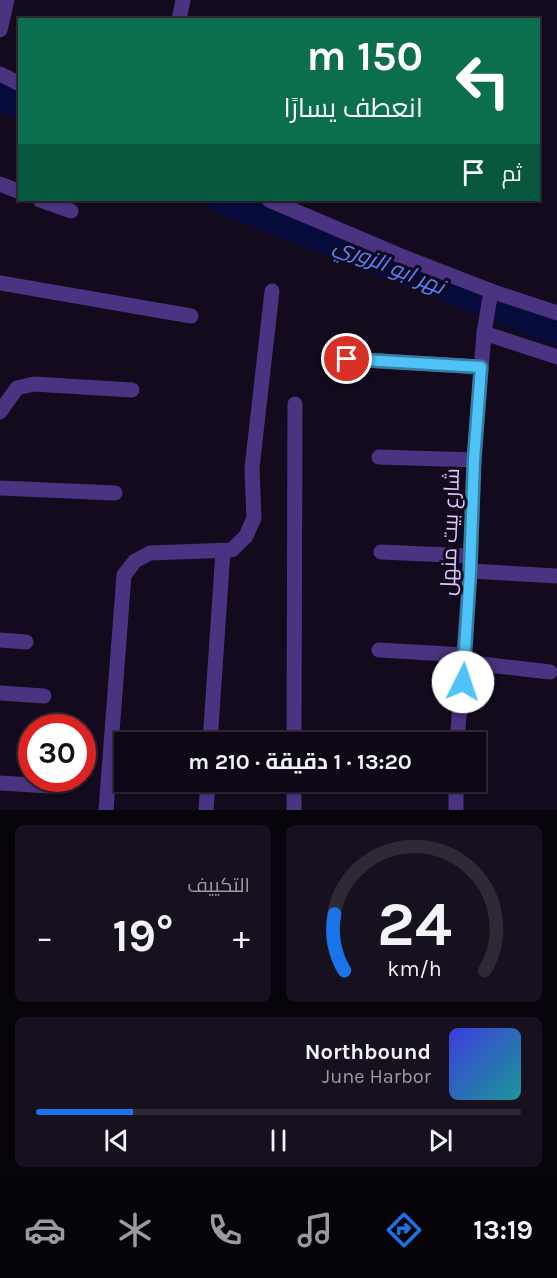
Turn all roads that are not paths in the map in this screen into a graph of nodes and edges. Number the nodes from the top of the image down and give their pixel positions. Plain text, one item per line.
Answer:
1 (7, 0) edge
2 (183, 0) edge
3 (179, 18) edge
4 (0, 30) edge
5 (0, 74) edge
6 (18, 83) edge
7 (0, 184) edge
8 (18, 191) edge
9 (43, 201) edge
10 (271, 201) edge
11 (71, 211) dead end
12 (0, 283) edge
13 (272, 291) dead end
14 (490, 296) junction
15 (557, 313) edge
16 (190, 316) dead end
17 (484, 328) junction
18 (557, 357) edge
19 (347, 359) dead end
20 (481, 367) junction
21 (132, 390) dead end
22 (295, 404) dead end
23 (0, 412) edge
24 (379, 457) dead end
25 (474, 460) junction
26 (0, 488) edge
27 (115, 493) dead end
28 (223, 551) junction
29 (381, 552) dead end
30 (471, 564) junction
31 (557, 576) edge
32 (0, 640) edge
33 (26, 642) dead end
34 (378, 650) dead end
35 (465, 658) junction
36 (550, 672) dead end
37 (0, 693) edge
38 (44, 696) dead end
39 (211, 732) edge
40 (294, 732) edge
41 (459, 732) edge
42 (0, 783) edge
43 (18, 784) edge
44 (207, 792) edge
45 (294, 792) edge
46 (456, 792) edge
47 (106, 810) edge
48 (206, 810) edge
49 (294, 810) edge
50 (456, 810) edge

1 - 4 street
2 - 3 street
5 - 6 street
7 - 8 street
9 - 11 street
10 - 14 street
12 - 16 street
13 - 28 street
14 - 15 street
14 - 17 street, شارع بيت منهل
17 - 18 street
17 - 20 street, شارع بيت منهل
19 - 20 street
20 - 25 street, شارع بيت منهل
21 - 23 street
22 - 40 street
24 - 25 street
25 - 30 street, شارع بيت منهل
26 - 27 street
28 - 39 street
28 - 47 street
29 - 30 street
30 - 31 street
30 - 35 street, شارع بيت منهل
32 - 33 street
34 - 35 street
35 - 36 street
35 - 41 street, شارع بيت منهل
37 - 38 street
42 - 43 street
44 - 48 street
45 - 49 street
46 - 50 street

